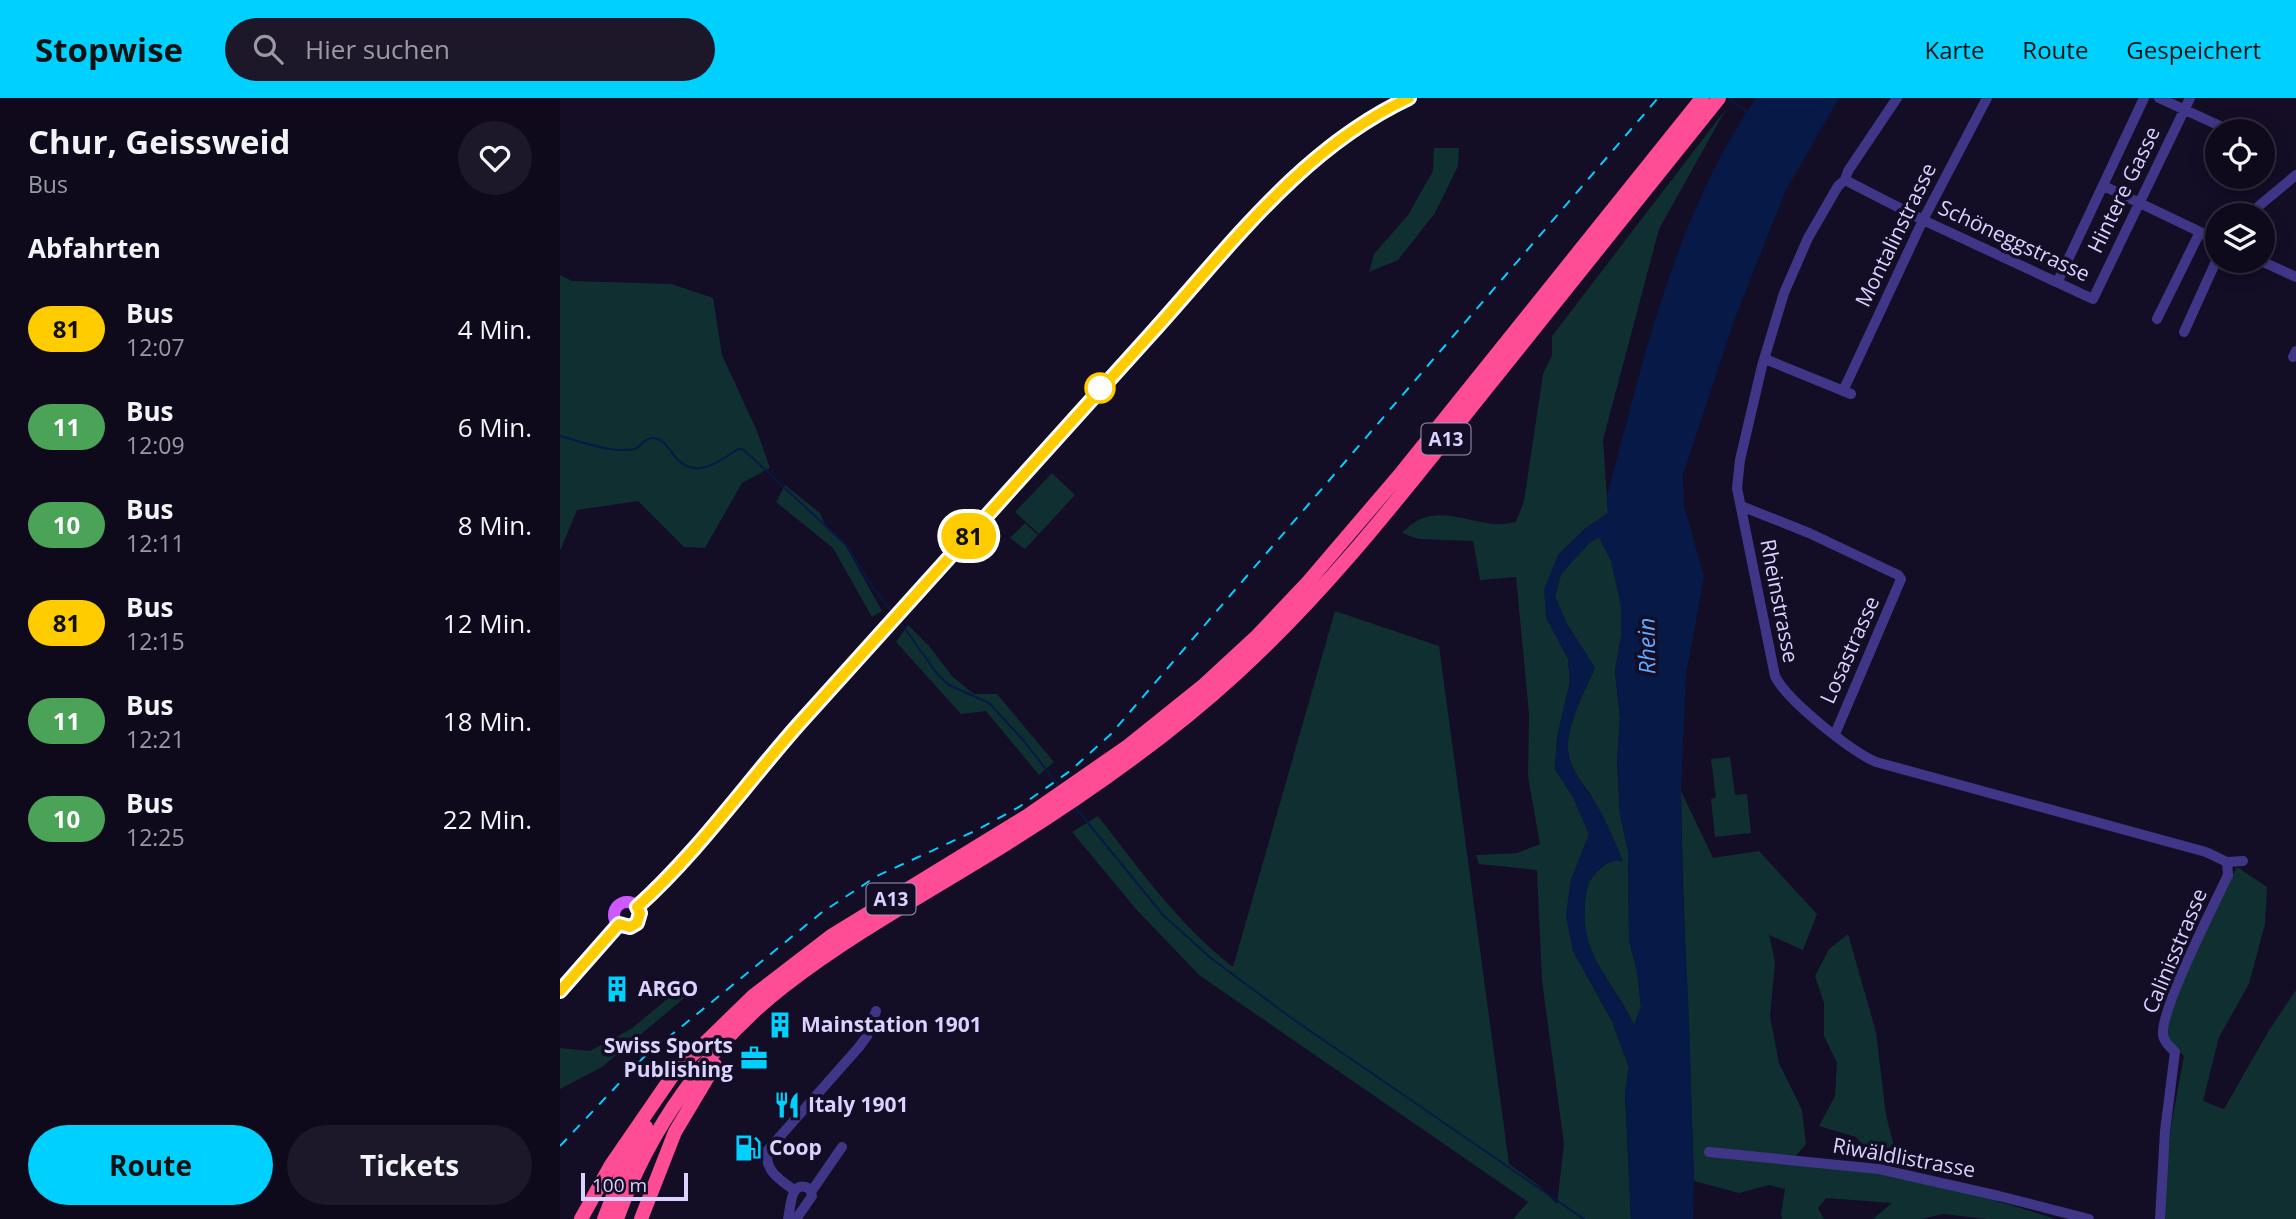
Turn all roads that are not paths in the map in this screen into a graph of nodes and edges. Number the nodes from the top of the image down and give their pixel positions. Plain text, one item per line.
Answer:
1 (1409, 98) edge
2 (1702, 98) edge
3 (1719, 98) edge
4 (1897, 98) edge
5 (1987, 98) edge
6 (2144, 98) edge
7 (2159, 98) edge
8 (2190, 98) edge
9 (2184, 110) junction
10 (2205, 119) edge
11 (2296, 175) edge
12 (1845, 180) junction
13 (2104, 186) junction
14 (2139, 203) junction
15 (2262, 203) edge
16 (1923, 219) junction
17 (2200, 232) junction
18 (2205, 234) edge
19 (2275, 267) edge
20 (2211, 273) edge
21 (2296, 277) edge
22 (2057, 281) junction
23 (2093, 299) joint
24 (2157, 319) dead end
25 (2185, 332) dead end
26 (1765, 359) junction
27 (1741, 506) junction
28 (1835, 734) junction
29 (1135, 749) junction
30 (1067, 797) junction
31 (2243, 861) dead end
32 (2227, 862) junction
33 (637, 907) junction
34 (619, 924) junction
35 (560, 991) edge
36 (769, 999) junction
37 (876, 1011) dead end
38 (708, 1041) junction
39 (842, 1147) dead end
40 (1709, 1152) dead end
41 (794, 1190) junction
42 (812, 1192) junction
43 (643, 1215) edge
44 (581, 1219) edge
45 (604, 1219) edge
46 (617, 1219) edge
47 (788, 1219) edge
48 (796, 1219) edge
49 (2089, 1219) edge
50 (2160, 1219) edge

1 - 33 main road
2 - 29 highway, A13
3 - 29 highway, A13
4 - 12 street, Rheinstrasse
5 - 16 street, Montalinstrasse
6 - 13 street
7 - 9 street
8 - 9 street, Hintere Gasse
9 - 10 street
9 - 14 street, Hintere Gasse
11 - 15 street
12 - 16 street, Schöneggstrasse
12 - 26 street, Rheinstrasse
13 - 14 street
13 - 22 street
14 - 17 street
14 - 23 street, Hintere Gasse
16 - 22 street, Schöneggstrasse
16 - 26 street, Montalinstrasse
17 - 18 street
17 - 24 street
19 - 21 street
20 - 25 street
22 - 23 street, Schöneggstrasse
26 - 27 street, Rheinstrasse
27 - 28 street, Rheinstrasse
27 - 28 street, Losastrasse
28 - 32 street, Rheinstrasse
29 - 30 highway, A13
30 - 36 highway, A13
30 - 38 highway, A13
31 - 32 street, Rheinstrasse
32 - 50 street, Calinisstrasse
33 - 34 main road
33 - 34 main road
34 - 35 main road
36 - 43 highway, A13
36 - 46 highway, A13
37 - 41 street
38 - 44 highway, A13
38 - 45 highway, A13
39 - 42 street
40 - 49 street, Riwäldlistrasse
41 - 42 street
41 - 47 street
42 - 48 street

